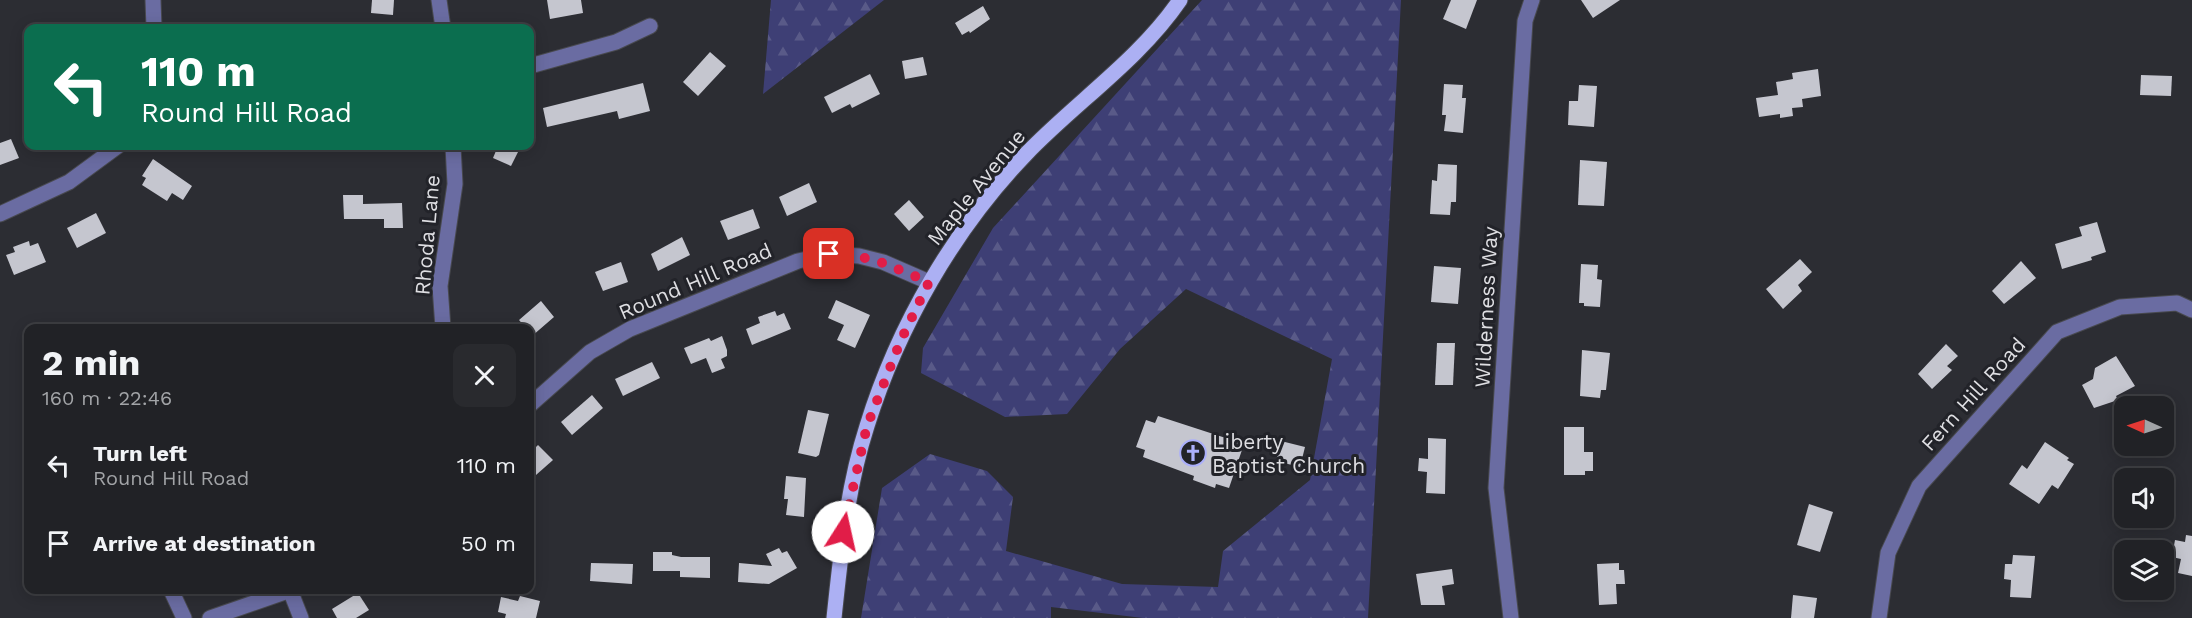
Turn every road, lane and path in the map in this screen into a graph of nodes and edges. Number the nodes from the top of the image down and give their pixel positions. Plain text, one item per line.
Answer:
1 (153, 0) edge
2 (439, 0) edge
3 (1180, 0) edge
4 (1532, 0) edge
5 (154, 24) edge
6 (442, 24) edge
7 (650, 26) dead end
8 (534, 65) edge
9 (113, 150) edge
10 (453, 150) edge
11 (0, 214) edge
12 (929, 282) junction
13 (2192, 310) edge
14 (443, 324) edge
15 (534, 401) edge
16 (173, 594) edge
17 (279, 594) edge
18 (292, 594) edge
19 (183, 618) edge
20 (210, 618) edge
21 (301, 618) edge
22 (834, 618) edge
23 (1511, 618) edge
24 (1879, 618) edge

1 - 5 street
2 - 6 street
3 - 12 main road, Maple Avenue
4 - 23 street, Wilderness Way
7 - 8 street
9 - 11 street
10 - 14 street, Rhoda Lane
12 - 15 street, Round Hill Road
12 - 22 main road, Maple Avenue
13 - 24 street, Fern Hill Road
16 - 19 street
17 - 20 street
18 - 21 street

